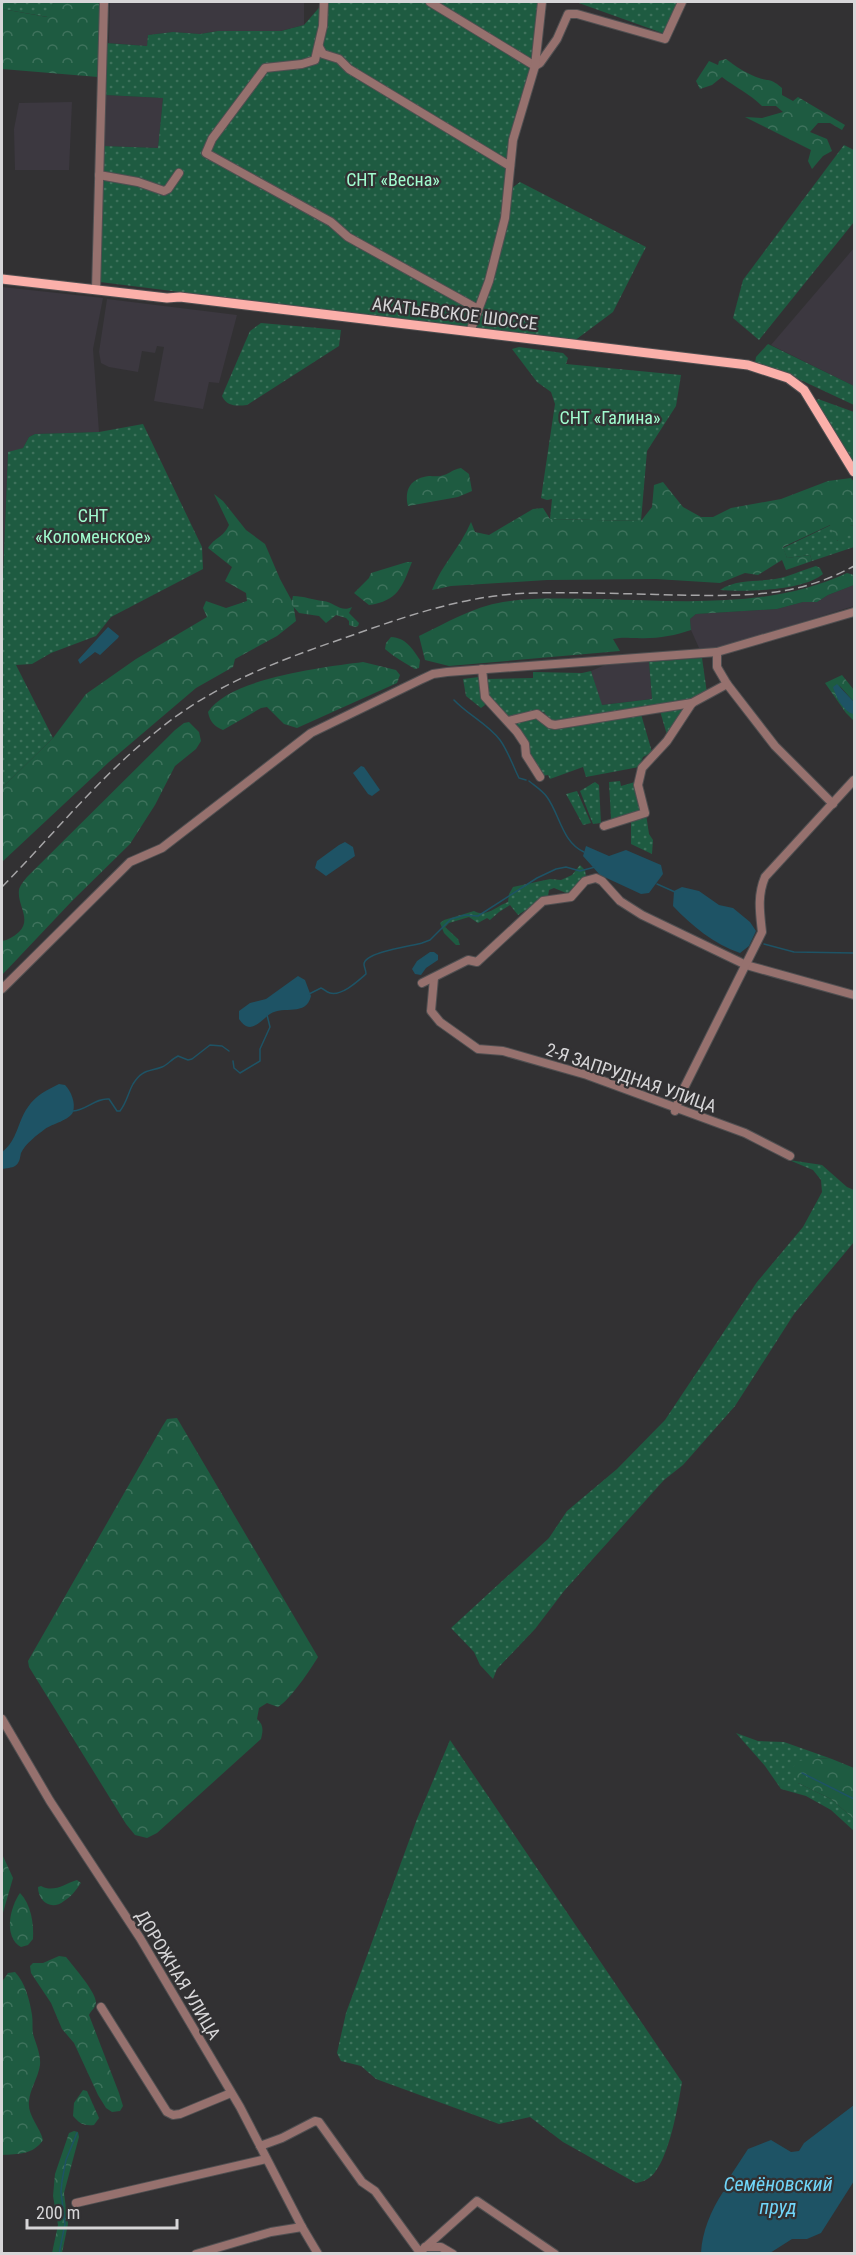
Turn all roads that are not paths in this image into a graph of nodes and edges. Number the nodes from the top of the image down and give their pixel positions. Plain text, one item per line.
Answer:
1 (104, 2) edge
2 (324, 2) edge
3 (430, 2) edge
4 (542, 2) edge
5 (682, 2) edge
6 (319, 47) junction
7 (535, 66) junction
8 (510, 166) junction
9 (179, 173) dead end
10 (99, 175) junction
11 (2, 279) edge
12 (96, 290) junction
13 (478, 309) junction
14 (471, 329) dead end
15 (855, 472) edge
16 (855, 612) edge
17 (717, 652) junction
18 (482, 669) junction
19 (727, 684) junction
20 (692, 703) junction
21 (508, 721) junction
22 (540, 777) dead end
23 (855, 780) edge
24 (833, 804) junction
25 (604, 826) dead end
26 (746, 965) junction
27 (434, 978) junction
28 (422, 983) dead end
29 (2, 989) edge
30 (855, 995) edge
31 (676, 1109) junction
32 (790, 1156) dead end
33 (2, 1719) edge
34 (101, 2007) dead end
35 (231, 2093) junction
36 (260, 2146) junction
37 (266, 2159) junction
38 (76, 2203) dead end
39 (302, 2227) junction
40 (422, 2251) edge
41 (196, 2253) edge
42 (318, 2253) edge
43 (453, 2253) edge
44 (555, 2253) edge

1 - 10 street
2 - 6 street
3 - 7 street
4 - 7 street
5 - 7 street
6 - 8 street
6 - 13 street
7 - 8 street
8 - 13 street
9 - 10 street
10 - 12 street
11 - 12 main road, АКАТЬЕВСКОЕ ШОССЕ
12 - 15 main road, АКАТЬЕВСКОЕ ШОССЕ
13 - 14 street
16 - 17 street
17 - 18 street
17 - 19 street
18 - 21 street
18 - 29 street
19 - 20 street
19 - 24 street
20 - 21 street
20 - 25 street
21 - 22 street
23 - 24 street
24 - 26 street
26 - 27 street
26 - 30 street
26 - 31 street
27 - 28 street
27 - 31 street, 2-Я ЗАПРУДНАЯ УЛИЦА
31 - 32 street, 2-Я ЗАПРУДНАЯ УЛИЦА
33 - 35 street, ДОРОЖНАЯ УЛИЦА
34 - 35 street
35 - 36 street, ДОРОЖНАЯ УЛИЦА
36 - 37 street, ДОРОЖНАЯ УЛИЦА
36 - 40 street
37 - 38 street
37 - 39 street, ДОРОЖНАЯ УЛИЦА
39 - 41 street
39 - 42 street, ДОРОЖНАЯ УЛИЦА
40 - 43 street
40 - 44 street

